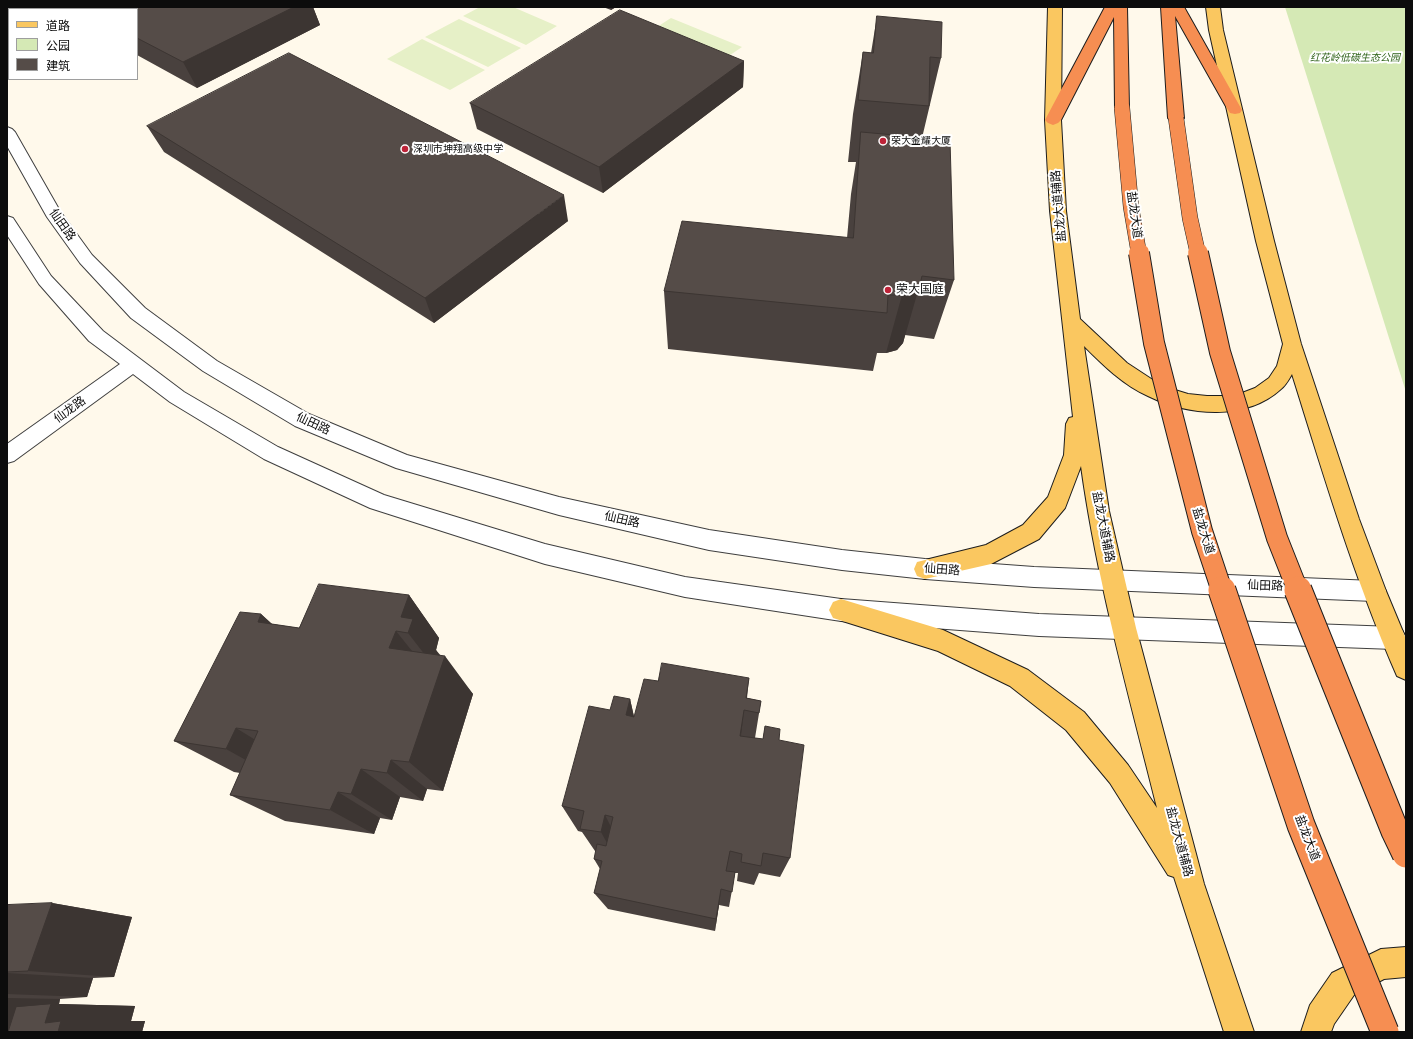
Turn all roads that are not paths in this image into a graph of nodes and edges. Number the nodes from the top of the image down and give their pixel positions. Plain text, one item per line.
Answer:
1 (1055, 7) edge
2 (1112, 7) edge
3 (1120, 7) edge
4 (1168, 7) edge
5 (1177, 7) edge
6 (1213, 7) edge
7 (1235, 110) junction
8 (1053, 120) junction
9 (7, 132) edge
10 (7, 222) edge
11 (1071, 321) junction
12 (1292, 344) junction
13 (134, 364) junction
14 (1079, 387) junction
15 (7, 455) edge
16 (925, 569) junction
17 (1114, 580) junction
18 (1374, 591) junction
19 (841, 610) junction
20 (1124, 628) junction
21 (1394, 638) junction
22 (1406, 668) edge
23 (1406, 854) edge
24 (1190, 884) junction
25 (1406, 962) edge
26 (1239, 1032) edge
27 (1316, 1032) edge
28 (1385, 1032) edge

1 - 8 main road, 盐龙大道辅路
2 - 8 highway
3 - 28 highway, 盐龙大道, bridge
4 - 23 highway, bridge
5 - 7 highway
6 - 7 main road
7 - 12 main road
8 - 11 main road, 盐龙大道辅路
9 - 16 street, 仙田路
10 - 13 street
11 - 12 main road
11 - 14 main road, 盐龙大道辅路
12 - 18 main road
13 - 15 street, 仙龙路
13 - 19 street
14 - 16 main road
14 - 17 main road, 盐龙大道辅路
16 - 17 street, 仙田路
17 - 18 street, 仙田路
17 - 20 main road, 盐龙大道辅路
18 - 21 main road
19 - 20 street
19 - 24 main road
20 - 21 street
20 - 24 main road, 盐龙大道辅路
21 - 22 main road
24 - 26 main road, 盐龙大道辅路
25 - 27 main road

